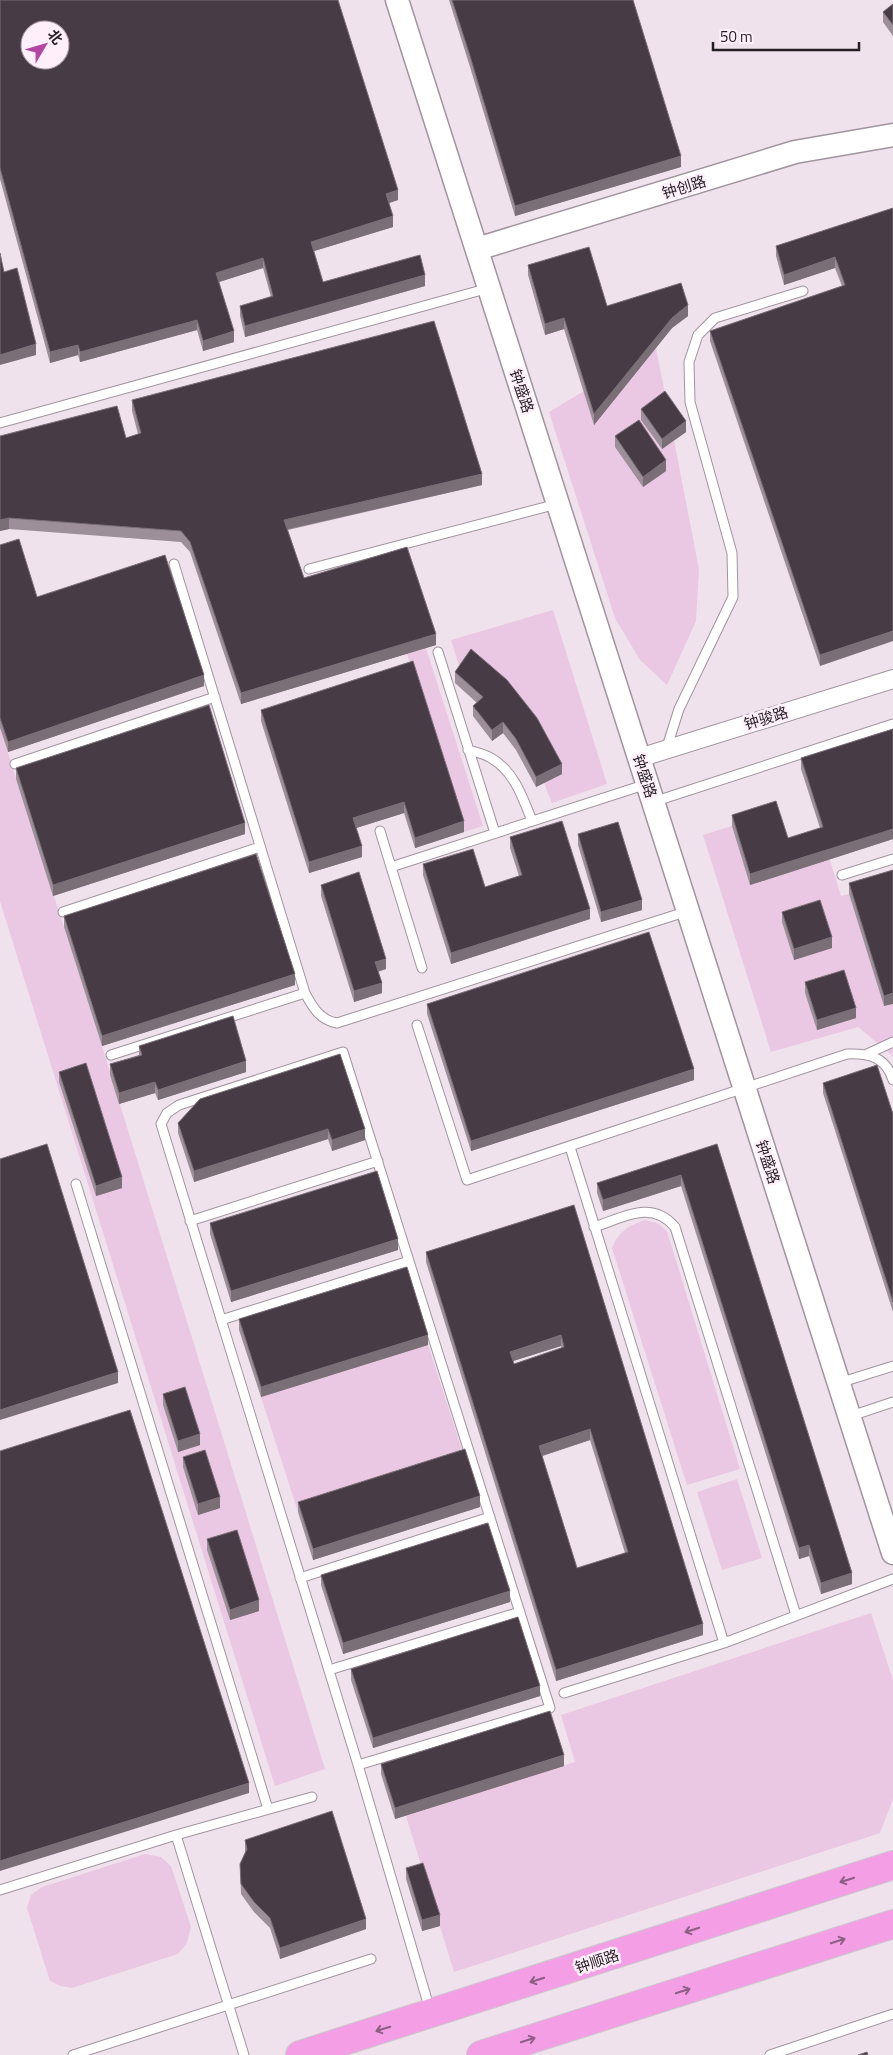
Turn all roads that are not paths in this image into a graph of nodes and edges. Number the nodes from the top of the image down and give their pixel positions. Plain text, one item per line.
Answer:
1 (397, 0) edge
2 (893, 135) edge
3 (477, 249) junction
4 (489, 288) junction
5 (803, 291) dead end
6 (0, 423) edge
7 (558, 504) junction
8 (174, 564) dead end
9 (309, 569) dead end
10 (438, 652) dead end
11 (893, 679) edge
12 (215, 697) junction
13 (893, 724) edge
14 (468, 750) junction
15 (666, 750) junction
16 (639, 758) junction
17 (15, 764) dead end
18 (650, 793) junction
19 (532, 821) junction
20 (380, 831) dead end
21 (495, 833) junction
22 (260, 846) junction
23 (893, 859) edge
24 (391, 867) junction
25 (842, 875) dead end
26 (688, 911) junction
27 (63, 912) dead end
28 (422, 968) dead end
29 (305, 993) junction
30 (417, 1025) dead end
31 (893, 1042) edge
32 (866, 1054) junction
33 (111, 1055) dead end
34 (893, 1080) edge
35 (745, 1089) junction
36 (570, 1147) junction
37 (378, 1161) junction
38 (76, 1184) dead end
39 (190, 1221) junction
40 (594, 1227) junction
41 (409, 1261) junction
42 (221, 1320) junction
43 (893, 1366) edge
44 (839, 1383) junction
45 (893, 1402) edge
46 (849, 1416) junction
47 (490, 1517) junction
48 (893, 1553) edge
49 (300, 1578) junction
50 (893, 1579) edge
51 (520, 1612) junction
52 (796, 1616) junction
53 (724, 1644) junction
54 (329, 1670) junction
55 (564, 1693) dead end
56 (358, 1765) junction
57 (312, 1797) dead end
58 (268, 1809) junction
59 (176, 1835) junction
60 (893, 1865) edge
61 (0, 1890) edge
62 (893, 1924) edge
63 (371, 1959) dead end
64 (228, 2005) junction
65 (431, 2014) junction
66 (893, 2014) edge
67 (73, 2055) edge
68 (244, 2055) edge
69 (300, 2055) edge
70 (482, 2055) edge
71 (770, 2055) edge

1 - 3 street, 钟盛路
2 - 3 street, 钟创路
3 - 4 street, 钟盛路
4 - 6 lane
4 - 7 street, 钟盛路
5 - 15 lane
7 - 9 lane
7 - 16 street, 钟盛路
8 - 12 lane
10 - 14 lane
11 - 15 street, 钟骏路
12 - 17 lane
12 - 22 lane
13 - 18 lane
14 - 19 lane
14 - 21 lane
15 - 16 street, 钟骏路
16 - 18 street, 钟盛路
18 - 19 lane
18 - 26 street, 钟盛路
19 - 21 lane
20 - 24 lane
21 - 24 lane
22 - 27 lane
22 - 29 lane
23 - 25 lane
24 - 28 lane
26 - 29 lane
26 - 35 street, 钟盛路
29 - 33 lane
30 - 36 lane
31 - 32 lane
32 - 34 lane
32 - 35 lane
35 - 36 lane
35 - 44 street, 钟盛路
36 - 40 lane
37 - 39 lane
37 - 39 lane
37 - 41 lane
38 - 58 lane
39 - 42 lane
40 - 52 lane
40 - 53 lane
41 - 42 lane
41 - 47 lane
42 - 49 lane
43 - 44 lane
44 - 46 street, 钟盛路
45 - 46 lane
46 - 48 street, 钟盛路
47 - 49 lane
47 - 51 lane
49 - 54 lane
50 - 52 lane
51 - 54 lane
51 - 56 lane
52 - 53 lane
53 - 55 lane
54 - 56 lane
56 - 65 lane
57 - 58 lane
58 - 59 lane
59 - 61 lane
59 - 64 lane
60 -> 65 highway, 钟顺路
70 -> 62 highway
63 - 64 lane
64 - 67 lane
64 - 68 lane
65 -> 69 highway, 钟顺路
66 - 71 lane

